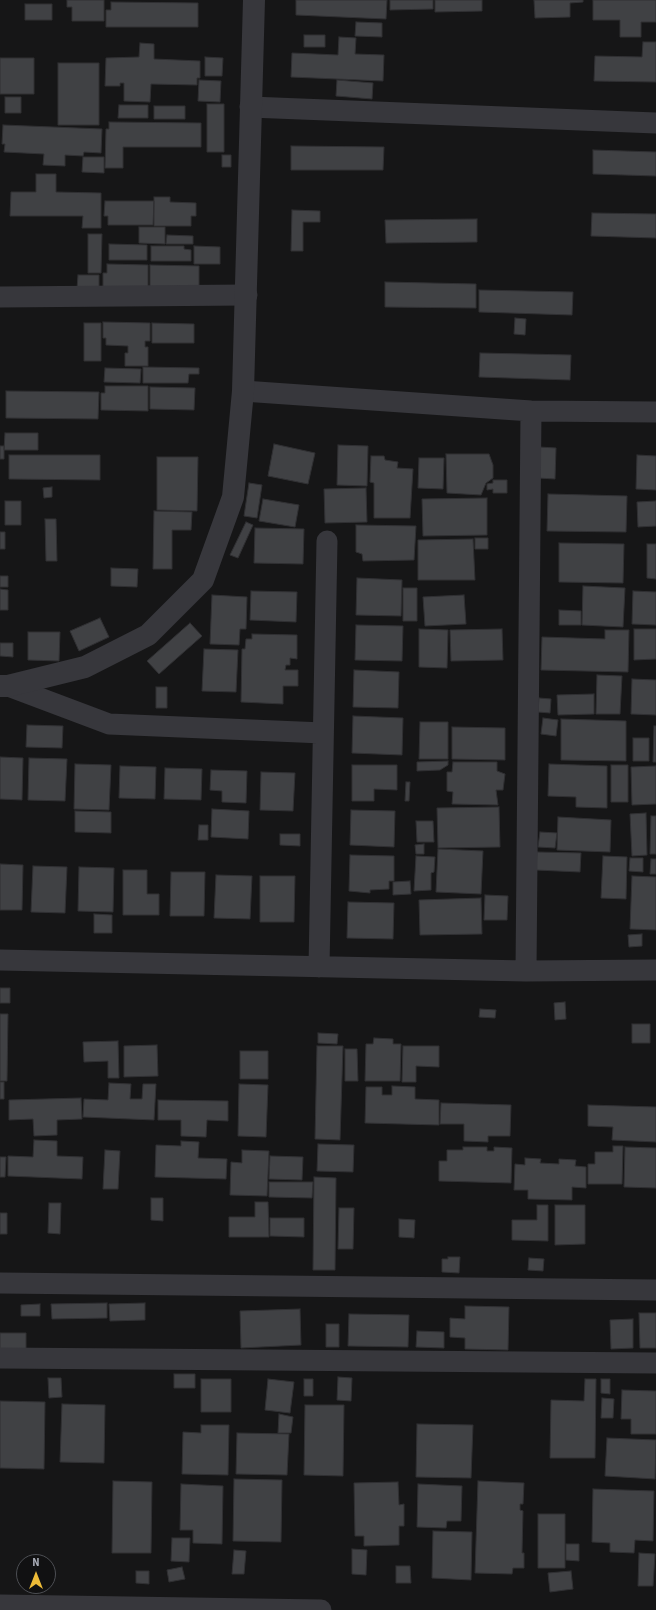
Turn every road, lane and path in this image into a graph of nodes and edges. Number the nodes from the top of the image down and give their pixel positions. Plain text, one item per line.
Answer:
1 (254, 0) edge
2 (250, 107) junction
3 (656, 123) edge
4 (247, 295) junction
5 (0, 296) edge
6 (243, 391) junction
7 (531, 411) junction
8 (656, 412) edge
9 (327, 540) dead end
10 (4, 686) edge
11 (324, 733) junction
12 (0, 960) edge
13 (319, 966) junction
14 (656, 970) edge
15 (526, 971) junction
16 (0, 1283) edge
17 (656, 1290) edge
18 (0, 1358) edge
19 (656, 1363) edge
20 (0, 1605) edge
21 (321, 1610) edge

1 - 2 street
2 - 3 street
2 - 4 street
4 - 5 street
4 - 6 street
6 - 7 street
6 - 10 street
7 - 8 street
7 - 15 street
9 - 11 street
10 - 11 street
11 - 13 street
12 - 13 street
13 - 15 street
14 - 15 street
16 - 17 street
18 - 19 street
20 - 21 street

